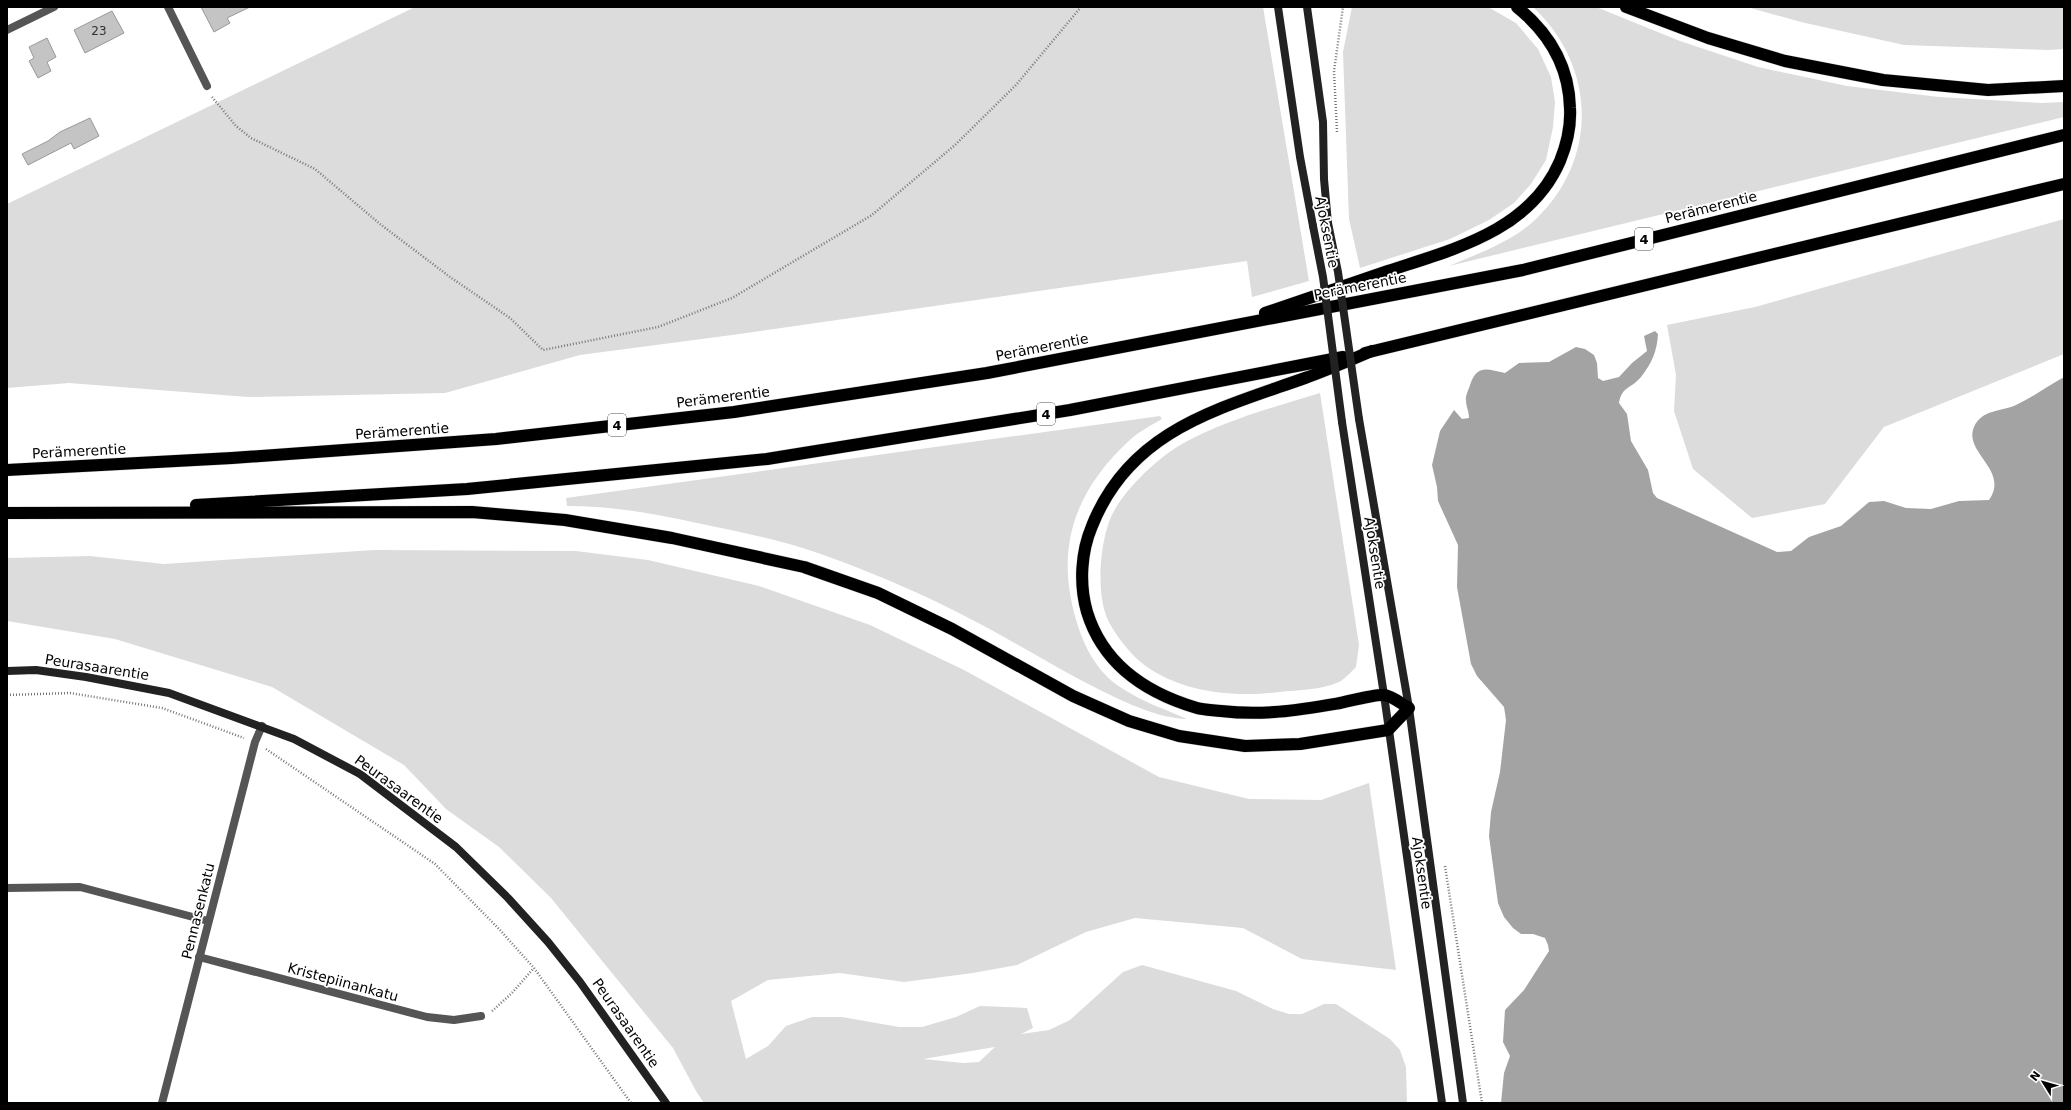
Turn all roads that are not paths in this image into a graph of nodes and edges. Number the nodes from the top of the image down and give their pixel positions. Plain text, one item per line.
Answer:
1 (54, 7) edge
2 (168, 7) edge
3 (1278, 7) edge
4 (1306, 7) edge
5 (1517, 7) edge
6 (1626, 7) edge
7 (7, 30) edge
8 (207, 86) road end
9 (2064, 86) edge
10 (2064, 135) edge
11 (2064, 184) edge
12 (1220, 328) junction
13 (1372, 351) junction
14 (7, 470) edge
15 (7, 512) edge
16 (7, 671) edge
17 (1384, 695) junction
18 (1409, 708) junction
19 (262, 726) junction
20 (1388, 730) junction
21 (7, 888) edge
22 (208, 921) junction
23 (199, 957) junction
24 (481, 1016) road end
25 (162, 1103) edge
26 (666, 1103) edge
27 (1442, 1103) edge
28 (1463, 1103) edge

1 - 7 street
2 - 8 street
3 - 17 main road, Ajoksentie, bridge
4 - 18 main road, Ajoksentie, bridge
5 - 12 highway
6 - 9 highway
10 - 12 highway, Perämerentie / 4
11 - 13 highway, 4
12 - 14 highway, Perämerentie / 4
13 - 15 highway, 4
13 - 17 highway
15 - 20 highway
16 - 19 main road, Peurasaarentie
17 - 18 highway
17 - 20 main road, Ajoksentie
18 - 20 highway
18 - 28 main road, Ajoksentie
19 - 22 street, Pennasenkatu
19 - 26 main road, Peurasaarentie
20 - 27 main road, Ajoksentie
21 - 22 street
22 - 23 street, Pennasenkatu
23 - 24 street, Kristepiinankatu
23 - 25 street, Pennasenkatu

